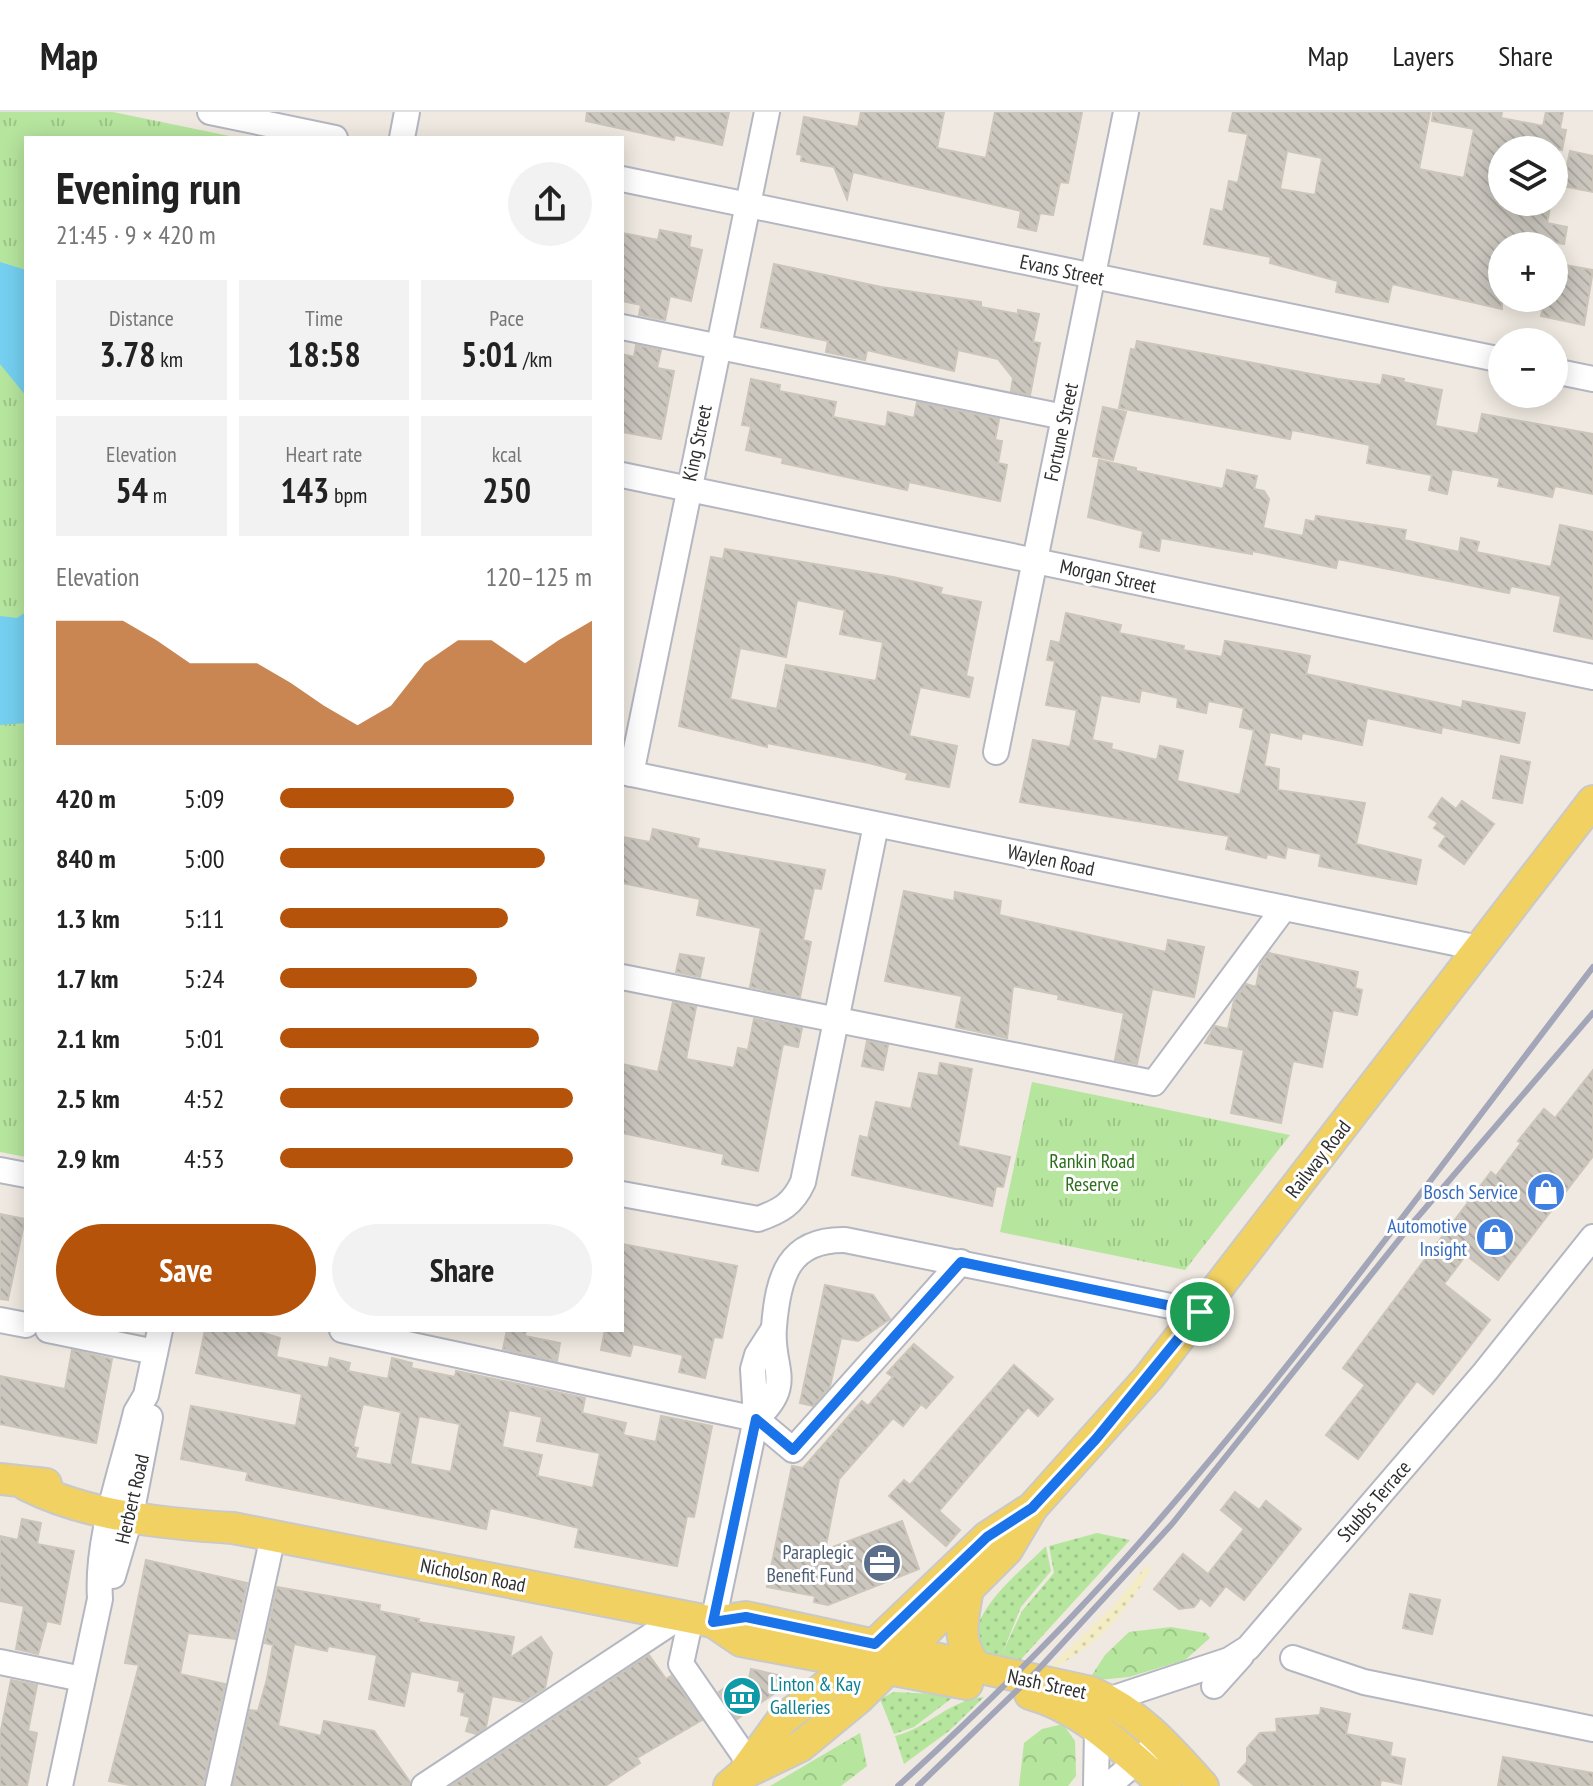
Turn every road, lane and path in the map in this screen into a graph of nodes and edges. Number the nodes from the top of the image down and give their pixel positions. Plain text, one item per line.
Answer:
1 (210, 112) edge
2 (407, 112) edge
3 (767, 112) edge
4 (1126, 112) edge
5 (325, 136) edge
6 (402, 136) edge
7 (624, 179) edge
8 (747, 205) junction
9 (1093, 276) junction
10 (624, 327) edge
11 (717, 346) junction
12 (1488, 357) edge
13 (1568, 374) edge
14 (1593, 379) edge
15 (1064, 417) junction
16 (624, 475) edge
17 (688, 489) junction
18 (1035, 561) junction
19 (1593, 677) edge
20 (996, 752) dead end
21 (626, 773) edge
22 (1593, 801) edge
23 (876, 825) junction
24 (1284, 908) junction
25 (1479, 948) junction
26 (624, 977) edge
27 (837, 1021) junction
28 (0, 1170) edge
29 (24, 1175) edge
30 (624, 1194) edge
31 (1593, 1237) edge
32 (961, 1262) junction
33 (1200, 1312) junction
34 (0, 1320) edge
35 (24, 1325) edge
36 (68, 1332) edge
37 (351, 1332) edge
38 (158, 1341) edge
39 (756, 1419) junction
40 (13, 1482) edge
41 (124, 1504) junction
42 (1032, 1508) junction
43 (273, 1536) junction
44 (968, 1588) junction
45 (695, 1619) junction
46 (1248, 1648) junction
47 (881, 1657) junction
48 (1293, 1658) dead end
49 (0, 1662) edge
50 (977, 1668) junction
51 (82, 1679) junction
52 (1214, 1686) dead end
53 (1108, 1700) junction
54 (1097, 1728) junction
55 (1593, 1729) edge
56 (1169, 1747) junction
57 (740, 1775) edge
58 (1152, 1778) edge
59 (60, 1786) edge
60 (218, 1786) edge
61 (424, 1786) edge
62 (1096, 1786) edge
63 (1108, 1786) edge
64 (1203, 1786) edge

1 - 5 street
2 - 6 street
3 - 8 street, King Street
4 - 9 street, Fortune Street
7 - 8 street, Evans Street
8 - 9 street, Evans Street
8 - 11 street, King Street
9 - 12 street, Evans Street
9 - 15 street, Fortune Street
10 - 11 street
11 - 15 street
11 - 17 street, King Street
13 - 14 street
15 - 18 street, Fortune Street
16 - 17 street, Morgan Street
17 - 18 street, Morgan Street
17 - 21 street, King Street
18 - 19 street, Morgan Street
18 - 20 street, Fortune Street
21 - 23 street, Waylen Road
22 - 25 main road, Railway Road
23 - 24 street, Waylen Road
23 - 27 street
24 - 25 street, Waylen Road
24 - 27 street
25 - 33 main road, Railway Road
26 - 27 street
27 - 30 street
28 - 29 street
31 - 46 street, Stubbs Terrace
32 - 33 street
32 - 39 street
32 - 39 street
33 - 42 main road, Railway Road
34 - 35 street
36 - 38 street
37 - 39 street
38 - 41 street, Herbert Road
39 - 45 street
40 - 41 main road, Nicholson Road
41 - 43 main road, Nicholson Road
41 - 51 street, Herbert Road
42 - 44 main road, Railway Road
42 - 47 main road, Railway Road
43 - 45 main road, Nicholson Road
43 - 60 street
44 - 47 main road, Railway Road
44 - 50 main road
45 - 47 main road, Nicholson Road
45 - 57 street
45 - 61 street
46 - 52 street
46 - 53 street, Stubbs Terrace
47 - 50 main road, Nash Street
47 - 54 main road, Nash Street
47 - 57 main road, Railway Road
48 - 55 street
49 - 51 street
50 - 53 main road, Nash Street
51 - 59 street, Herbert Road
53 - 56 main road, Nash Street
54 - 58 main road, Nash Street
54 - 62 street
56 - 58 street
56 - 64 main road, Nash Street
58 - 63 street

